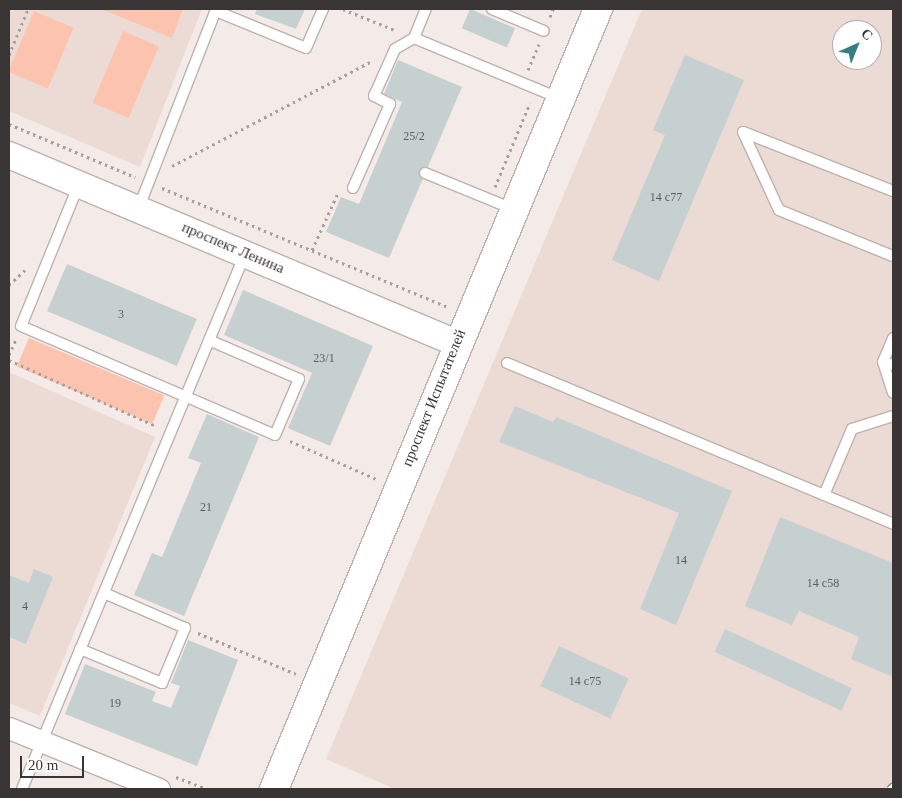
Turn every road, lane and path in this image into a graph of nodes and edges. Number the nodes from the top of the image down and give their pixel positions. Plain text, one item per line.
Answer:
1 (28, 9) edge
2 (323, 9) edge
3 (343, 9) edge
4 (426, 9) edge
5 (492, 9) edge
6 (598, 9) edge
7 (216, 10) edge
8 (544, 31) dead end
9 (414, 38) junction
10 (395, 49) junction
11 (9, 55) edge
12 (560, 98) junction
13 (9, 124) edge
14 (9, 155) edge
15 (425, 173) dead end
16 (150, 180) junction
17 (80, 183) junction
18 (353, 188) joint
19 (893, 191) edge
20 (139, 207) junction
21 (513, 209) junction
22 (312, 250) junction
23 (245, 253) junction
24 (893, 256) edge
25 (446, 306) dead end
26 (893, 338) edge
27 (209, 340) junction
28 (456, 343) junction
29 (9, 360) edge
30 (507, 363) dead end
31 (888, 363) edge
32 (893, 392) edge
33 (185, 396) junction
34 (893, 416) edge
35 (275, 435) junction
36 (167, 440) junction
37 (376, 479) dead end
38 (824, 495) junction
39 (893, 524) edge
40 (104, 593) junction
41 (186, 628) junction
42 (80, 649) junction
43 (296, 674) dead end
44 (9, 728) edge
45 (42, 741) junction
46 (22, 789) edge
47 (159, 789) edge
48 (274, 789) edge

1 - 11 path
2 - 7 lane
3 - 9 path
4 - 9 lane
5 - 8 lane
6 - 12 main road, проспект Испытателей
7 - 16 lane
9 - 10 lane
9 - 12 lane
10 - 16 path
10 - 18 lane
12 - 21 main road, проспект Испытателей
13 - 16 path
14 - 17 street, проспект Ленина
15 - 21 lane
16 - 20 lane
16 - 22 path
17 - 20 street, проспект Ленина
17 - 33 lane
18 - 22 path
19 - 24 lane
20 - 23 street, проспект Ленина
21 - 28 main road, проспект Испытателей
22 - 25 path
23 - 27 lane
23 - 28 street, проспект Ленина
26 - 31 lane
27 - 33 lane
27 - 35 lane
28 - 48 main road, проспект Испытателей
29 - 36 path
30 - 38 lane
31 - 32 lane
33 - 35 lane
33 - 36 lane
34 - 38 lane
35 - 37 path
36 - 40 lane
38 - 39 lane
40 - 41 lane
40 - 42 lane
41 - 42 lane
41 - 43 path
42 - 45 lane
44 - 45 street
45 - 46 lane
45 - 47 street

